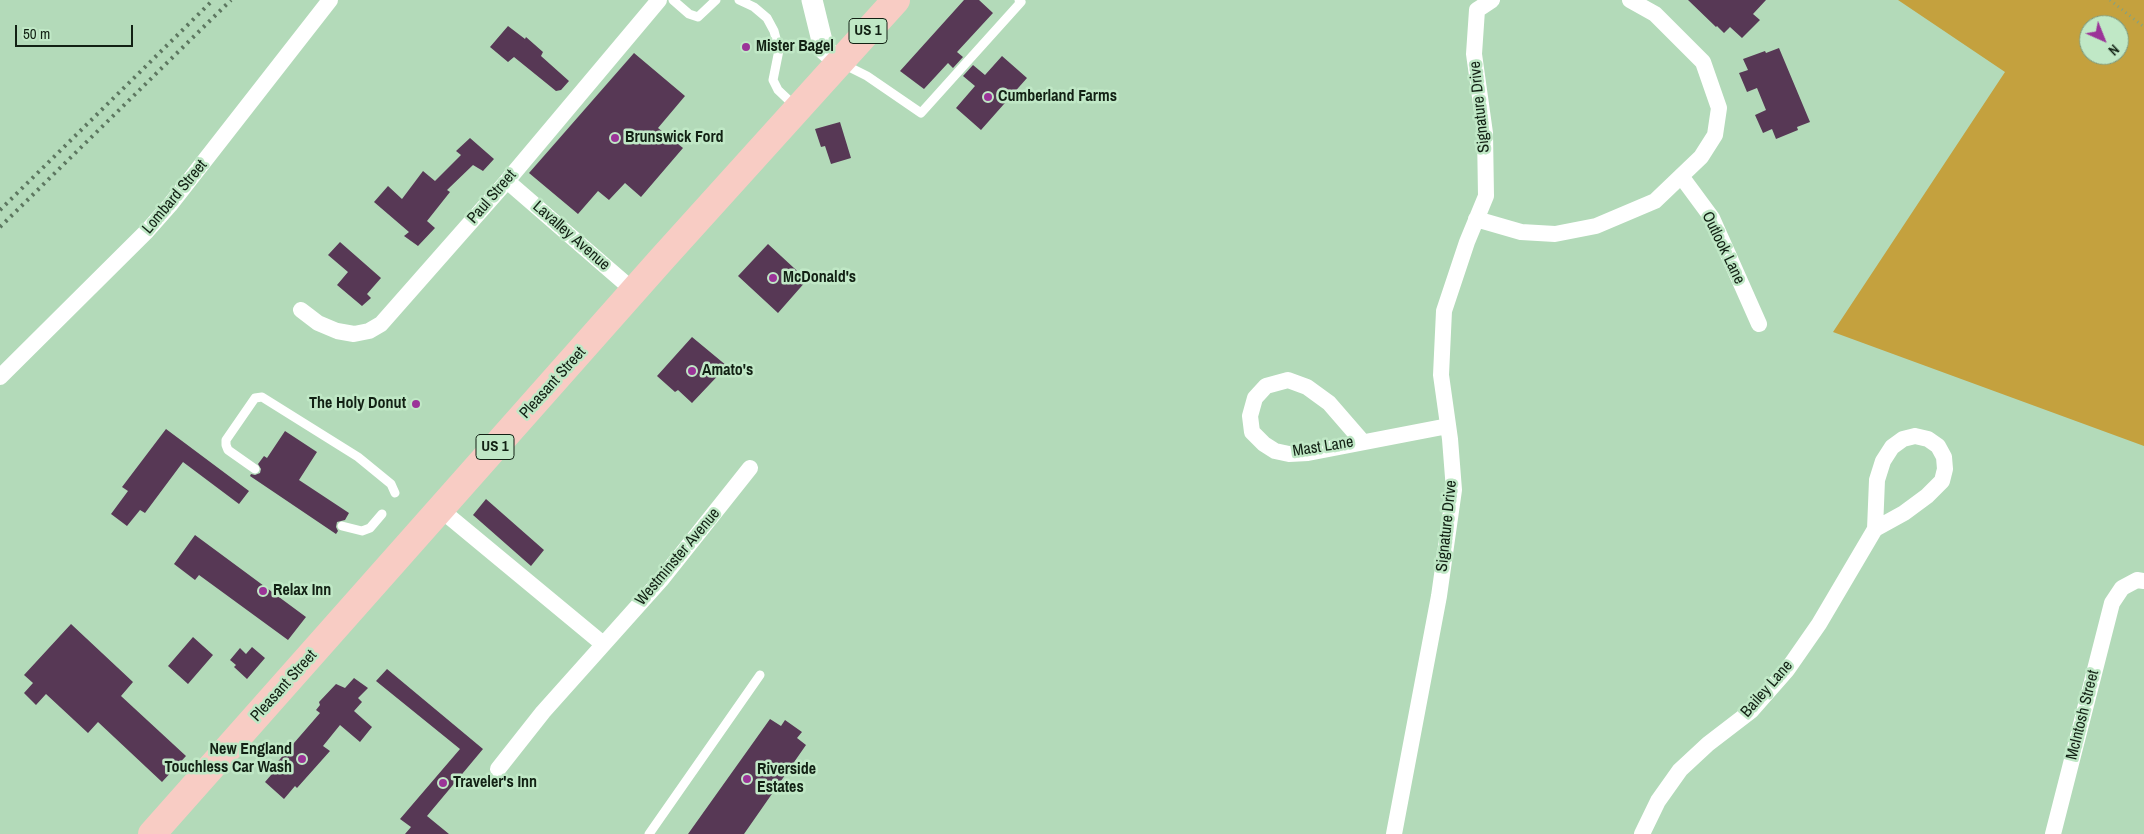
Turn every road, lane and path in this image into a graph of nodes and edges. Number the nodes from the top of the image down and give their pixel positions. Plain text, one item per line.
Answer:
1 (330, 0) edge
2 (659, 0) edge
3 (673, 0) edge
4 (716, 0) edge
5 (739, 0) edge
6 (812, 0) edge
7 (896, 0) edge
8 (1019, 0) edge
9 (1630, 0) edge
10 (2110, 0) edge
11 (1486, 2) edge
12 (2144, 27) edge
13 (840, 63) junction
14 (798, 109) junction
15 (1681, 176) junction
16 (507, 181) junction
17 (1476, 219) junction
18 (634, 291) junction
19 (300, 310) dead end
20 (1759, 324) dead end
21 (0, 376) edge
22 (1448, 426) junction
23 (1362, 441) junction
24 (255, 468) dead end
25 (750, 468) dead end
26 (395, 493) dead end
27 (440, 508) junction
28 (382, 514) dead end
29 (342, 526) dead end
30 (1875, 529) junction
31 (2144, 581) edge
32 (604, 644) junction
33 (760, 675) dead end
34 (498, 769) dead end
35 (152, 834) edge
36 (649, 834) edge
37 (1394, 834) edge
38 (1642, 834) edge
39 (2053, 834) edge

1 - 21 street, Lombard Street
2 - 16 street, Paul Street
3 - 4 lane
5 - 14 lane
6 - 13 street
7 - 13 highway, Pleasant Street / US 1
8 - 13 lane
9 - 15 street
10 - 12 path
11 - 17 street, Signature Drive
13 - 14 highway, Pleasant Street / US 1
14 - 18 highway, Pleasant Street / US 1
15 - 17 street
15 - 20 street, Outlook Lane
16 - 18 street, Lavalley Avenue
16 - 19 street, Paul Street
17 - 22 street, Signature Drive
18 - 27 highway, Pleasant Street / US 1
22 - 23 street, Mast Lane
22 - 37 street, Signature Drive
23 - 23 street, Mast Lane
24 - 26 lane
25 - 32 street, Westminster Avenue
27 - 32 street
27 - 35 highway, Pleasant Street / US 1
28 - 29 lane
30 - 30 street, Bailey Lane
30 - 38 street, Bailey Lane
31 - 39 street, McIntosh Street
32 - 34 street, Westminster Avenue
33 - 36 lane

